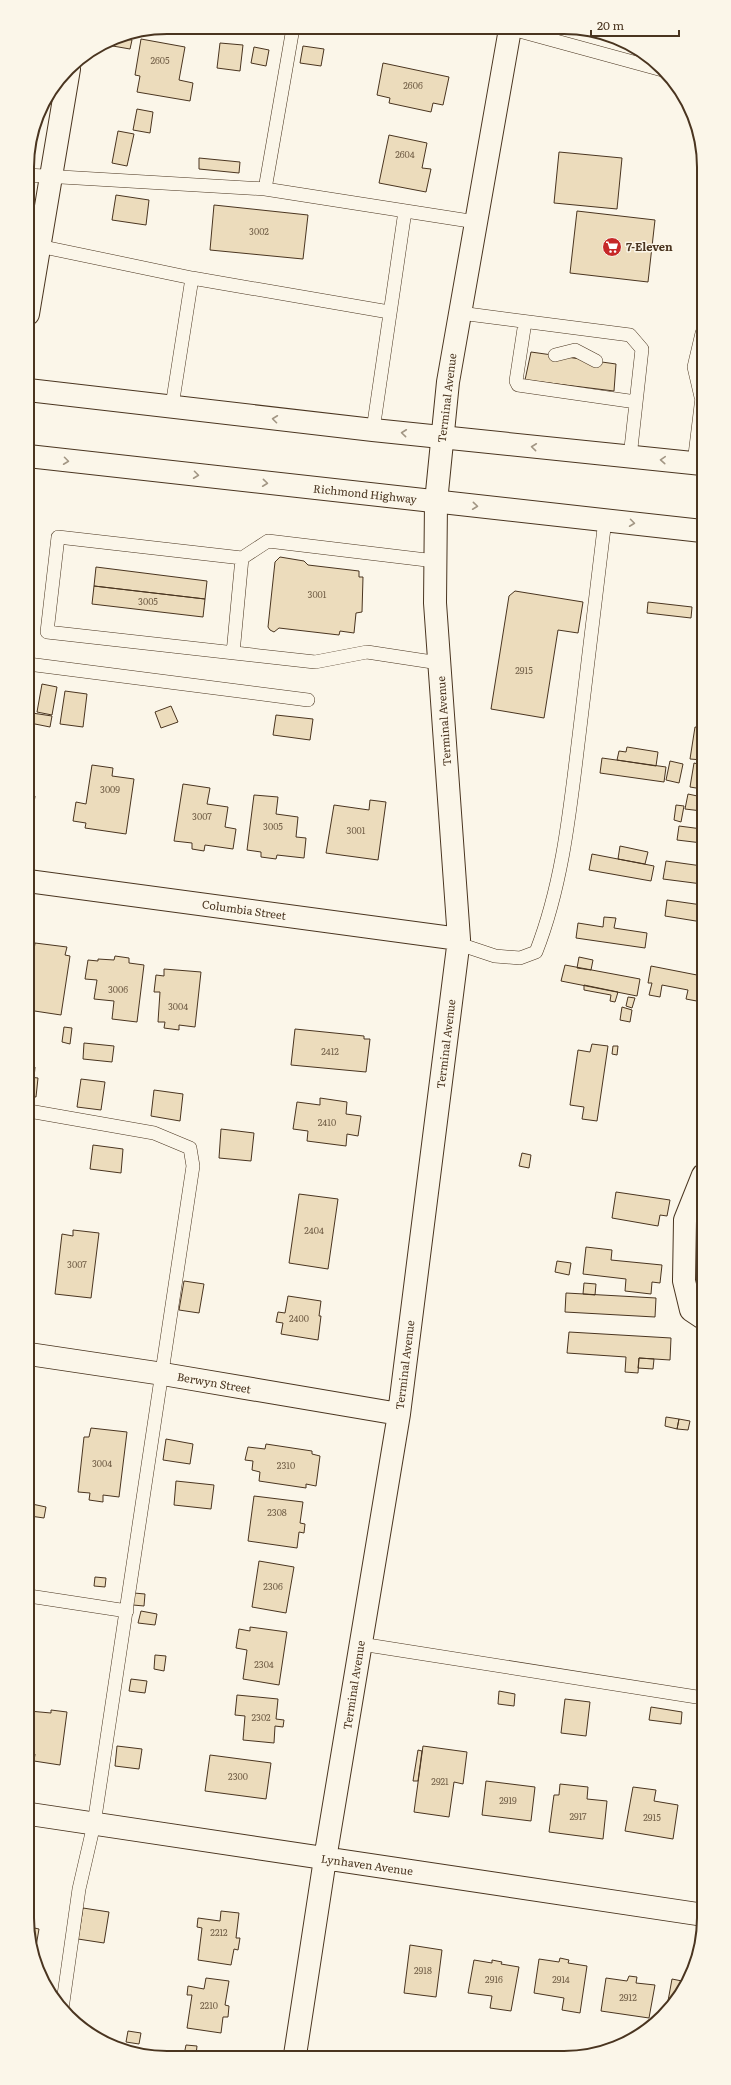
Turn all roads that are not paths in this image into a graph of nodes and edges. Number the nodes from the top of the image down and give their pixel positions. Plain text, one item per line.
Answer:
1 (292, 34) edge
2 (510, 34) edge
3 (529, 34) edge
4 (652, 67) edge
5 (67, 79) edge
6 (34, 176) edge
7 (50, 177) junction
8 (265, 189) junction
9 (405, 211) junction
10 (476, 222) junction
11 (39, 246) junction
12 (34, 277) edge
13 (192, 278) junction
14 (389, 312) junction
15 (460, 313) junction
16 (525, 322) junction
17 (577, 328) junction
18 (575, 350) junction
19 (697, 354) edge
20 (555, 355) dead end
21 (596, 361) dead end
22 (697, 380) edge
23 (550, 384) dead end
24 (592, 389) dead end
25 (34, 391) edge
26 (569, 393) junction
27 (636, 402) junction
28 (172, 406) junction
29 (373, 430) junction
30 (441, 437) junction
31 (34, 457) edge
32 (630, 458) junction
33 (697, 463) edge
34 (436, 502) junction
35 (605, 520) junction
36 (697, 530) edge
37 (242, 558) junction
38 (435, 562) junction
39 (233, 653) junction
40 (439, 663) junction
41 (34, 665) edge
42 (308, 700) dead end
43 (34, 882) edge
44 (459, 941) junction
45 (34, 1112) edge
46 (697, 1189) edge
47 (697, 1314) edge
48 (34, 1355) edge
49 (163, 1374) junction
50 (399, 1414) junction
51 (34, 1597) edge
52 (127, 1611) junction
53 (360, 1644) junction
54 (697, 1697) edge
55 (34, 1815) edge
56 (94, 1824) junction
57 (325, 1859) junction
58 (697, 1914) edge
59 (63, 2001) edge
60 (296, 2051) edge

1 - 8 lane
2 - 10 street, Terminal Avenue
3 - 4 lane
5 - 7 street
6 - 7 lane
7 - 8 lane
7 - 11 street
8 - 9 lane
9 - 10 lane
9 - 14 lane
10 - 15 street, Terminal Avenue
11 - 12 street
11 - 13 lane
13 - 14 lane
13 - 28 lane
14 - 29 lane
15 - 16 lane
15 - 30 street, Terminal Avenue
16 - 17 lane
16 - 26 lane
17 - 18 lane
17 - 27 lane
18 - 20 lane
18 - 21 lane
19 - 22 lane
23 - 26 lane
24 - 26 lane
25 - 28 street
26 - 27 lane
27 - 32 lane
29 -> 28 street
30 -> 29 street
32 -> 30 street
30 - 34 street, Terminal Avenue
31 -> 34 street, Richmond Highway
33 -> 32 street
34 -> 35 street, Richmond Highway
34 - 38 street, Terminal Avenue
35 -> 36 street, Richmond Highway
35 - 44 lane
37 - 38 lane
37 - 39 lane
37 - 39 lane
38 - 40 street, Terminal Avenue
39 - 40 lane
40 - 44 street, Terminal Avenue
41 - 42 lane
43 - 44 street, Columbia Street
44 - 50 street, Terminal Avenue
45 - 49 lane
46 - 47 street
48 - 49 street, Berwyn Street
49 - 50 street, Berwyn Street
49 - 52 lane
50 - 53 street, Terminal Avenue
51 - 52 lane
52 - 56 lane
53 - 54 lane
53 - 57 street, Terminal Avenue
55 - 56 street, Lynhaven Avenue
56 - 57 street, Lynhaven Avenue
56 - 59 lane
57 - 58 street, Lynhaven Avenue
57 - 60 street, Terminal Avenue

